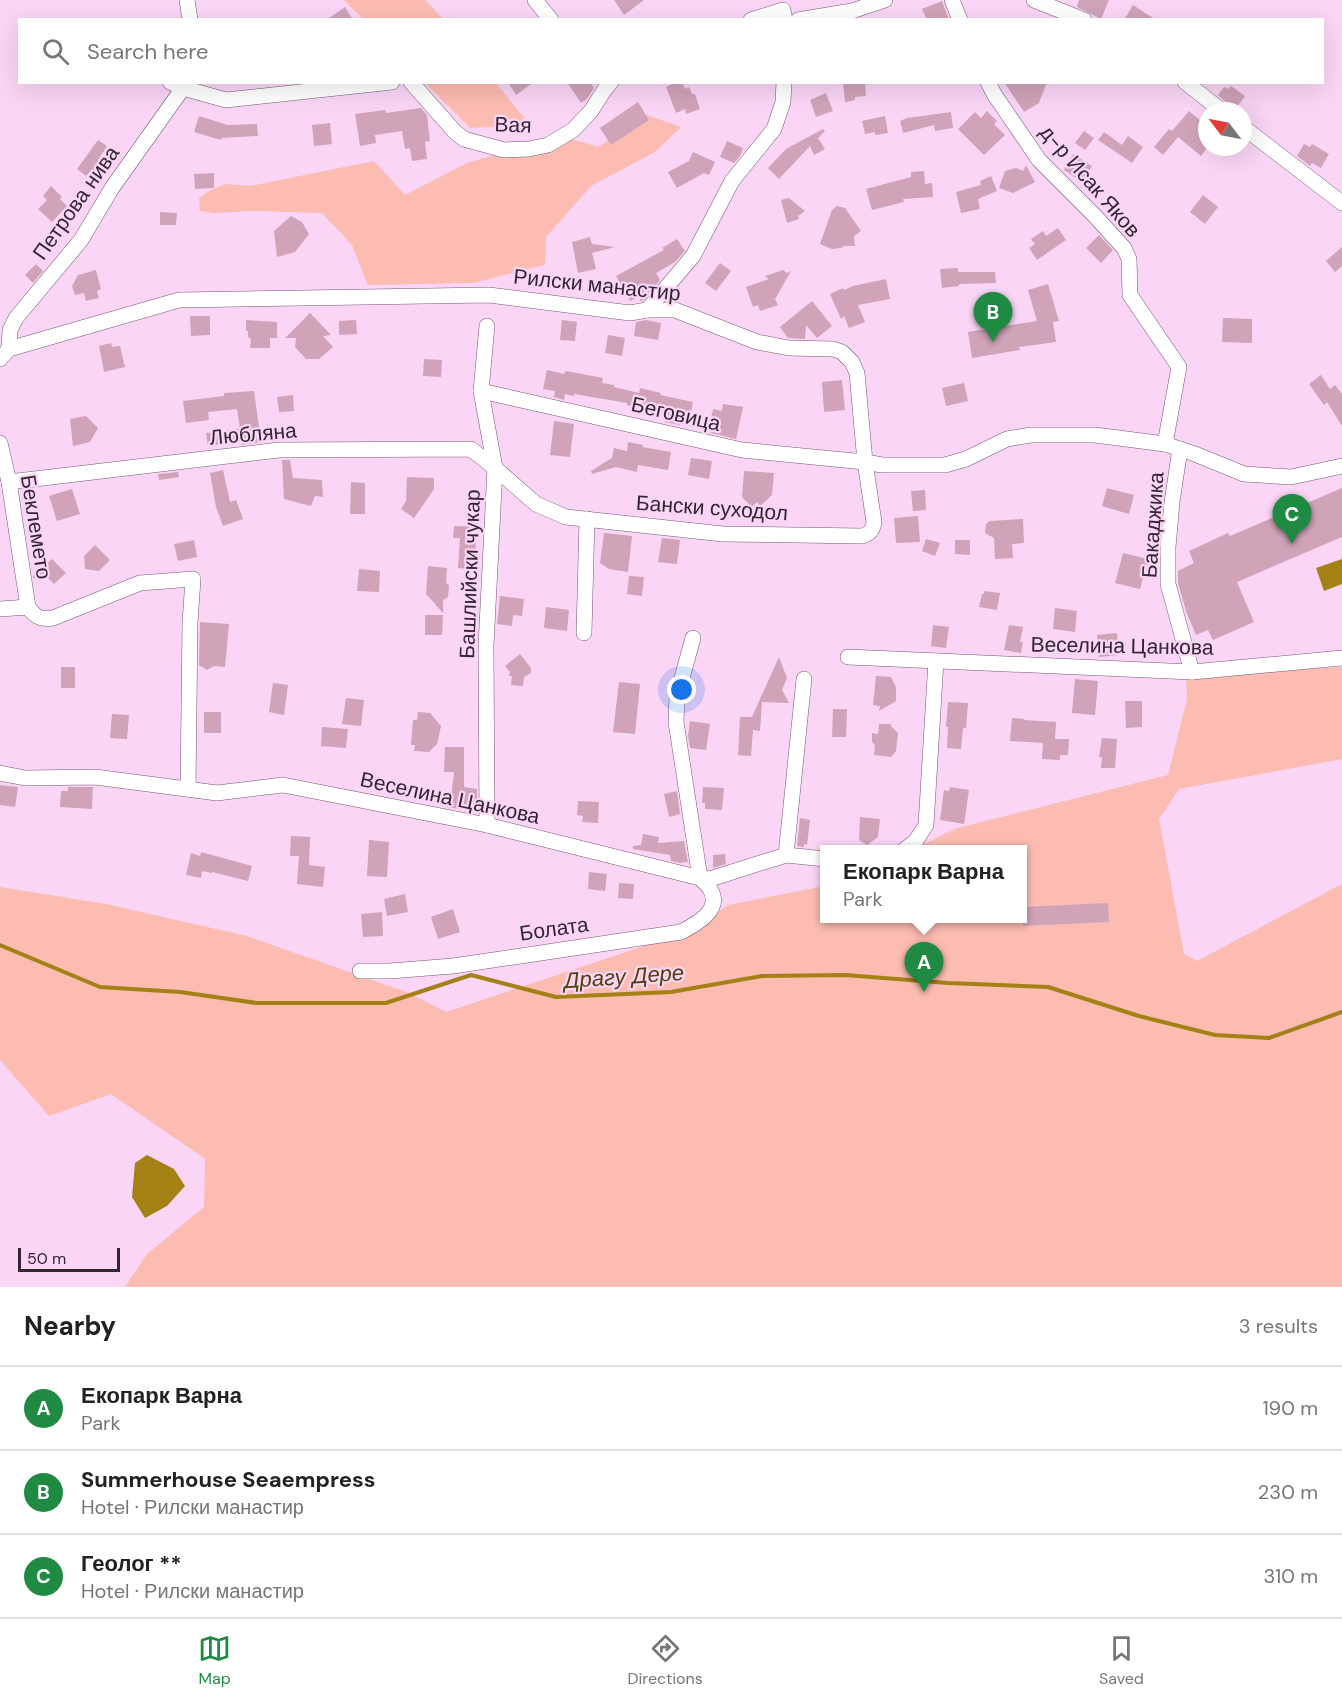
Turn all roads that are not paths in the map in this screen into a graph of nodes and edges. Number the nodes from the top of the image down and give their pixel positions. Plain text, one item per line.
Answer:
1 (187, 0) edge
2 (535, 0) edge
3 (885, 0) edge
4 (952, 0) edge
5 (1034, 0) edge
6 (784, 15) edge
7 (190, 18) edge
8 (549, 18) edge
9 (764, 18) edge
10 (810, 18) edge
11 (959, 18) edge
12 (1078, 18) edge
13 (179, 84) edge
14 (374, 84) edge
15 (413, 84) edge
16 (784, 84) edge
17 (989, 84) edge
18 (1188, 84) edge
19 (605, 85) edge
20 (1211, 102) edge
21 (1252, 134) edge
22 (1342, 203) edge
23 (647, 310) junction
24 (488, 326) dead end
25 (4, 354) edge
26 (481, 392) junction
27 (0, 443) edge
28 (1173, 447) junction
29 (865, 462) junction
30 (1342, 466) edge
31 (495, 468) junction
32 (9, 482) junction
33 (587, 519) junction
34 (0, 609) edge
35 (31, 611) junction
36 (584, 633) dead end
37 (693, 638) dead end
38 (848, 657) dead end
39 (1342, 658) edge
40 (936, 661) junction
41 (1192, 672) junction
42 (804, 678) dead end
43 (0, 773) edge
44 (188, 789) junction
45 (487, 825) junction
46 (910, 845) edge
47 (786, 855) junction
48 (820, 858) edge
49 (700, 878) junction
50 (360, 971) dead end

1 - 7 street
2 - 8 street
3 - 10 street
4 - 11 street
5 - 12 street
6 - 9 street
13 - 14 street
13 - 25 street, Петрова нива
15 - 19 street, Вая
16 - 23 street
17 - 28 street, д-р Исак Яков
18 - 20 street
21 - 22 street
23 - 25 street, Рилски манастир
23 - 29 street, Рилски манастир
24 - 26 street, Башлийски чукар
26 - 29 street, Беговица
26 - 31 street, Башлийски чукар
27 - 32 street, Беклемето
28 - 29 street
28 - 30 street
28 - 41 street, Бакаджика
29 - 33 street, Бански суходол
31 - 32 street, Любляна
31 - 33 street, Бански суходол
31 - 45 street, Башлийски чукар
32 - 35 street, Беклемето
33 - 36 street
34 - 35 street
35 - 44 street
37 - 49 street
38 - 40 street, Веселина Цанкова
39 - 41 street, Веселина Цанкова
40 - 41 street, Веселина Цанкова
40 - 46 street
42 - 47 street
43 - 44 street, Веселина Цанкова
44 - 45 street, Веселина Цанкова
45 - 49 street, Веселина Цанкова
47 - 48 street, Веселина Цанкова
47 - 49 street, Веселина Цанкова
49 - 50 street, Болата

